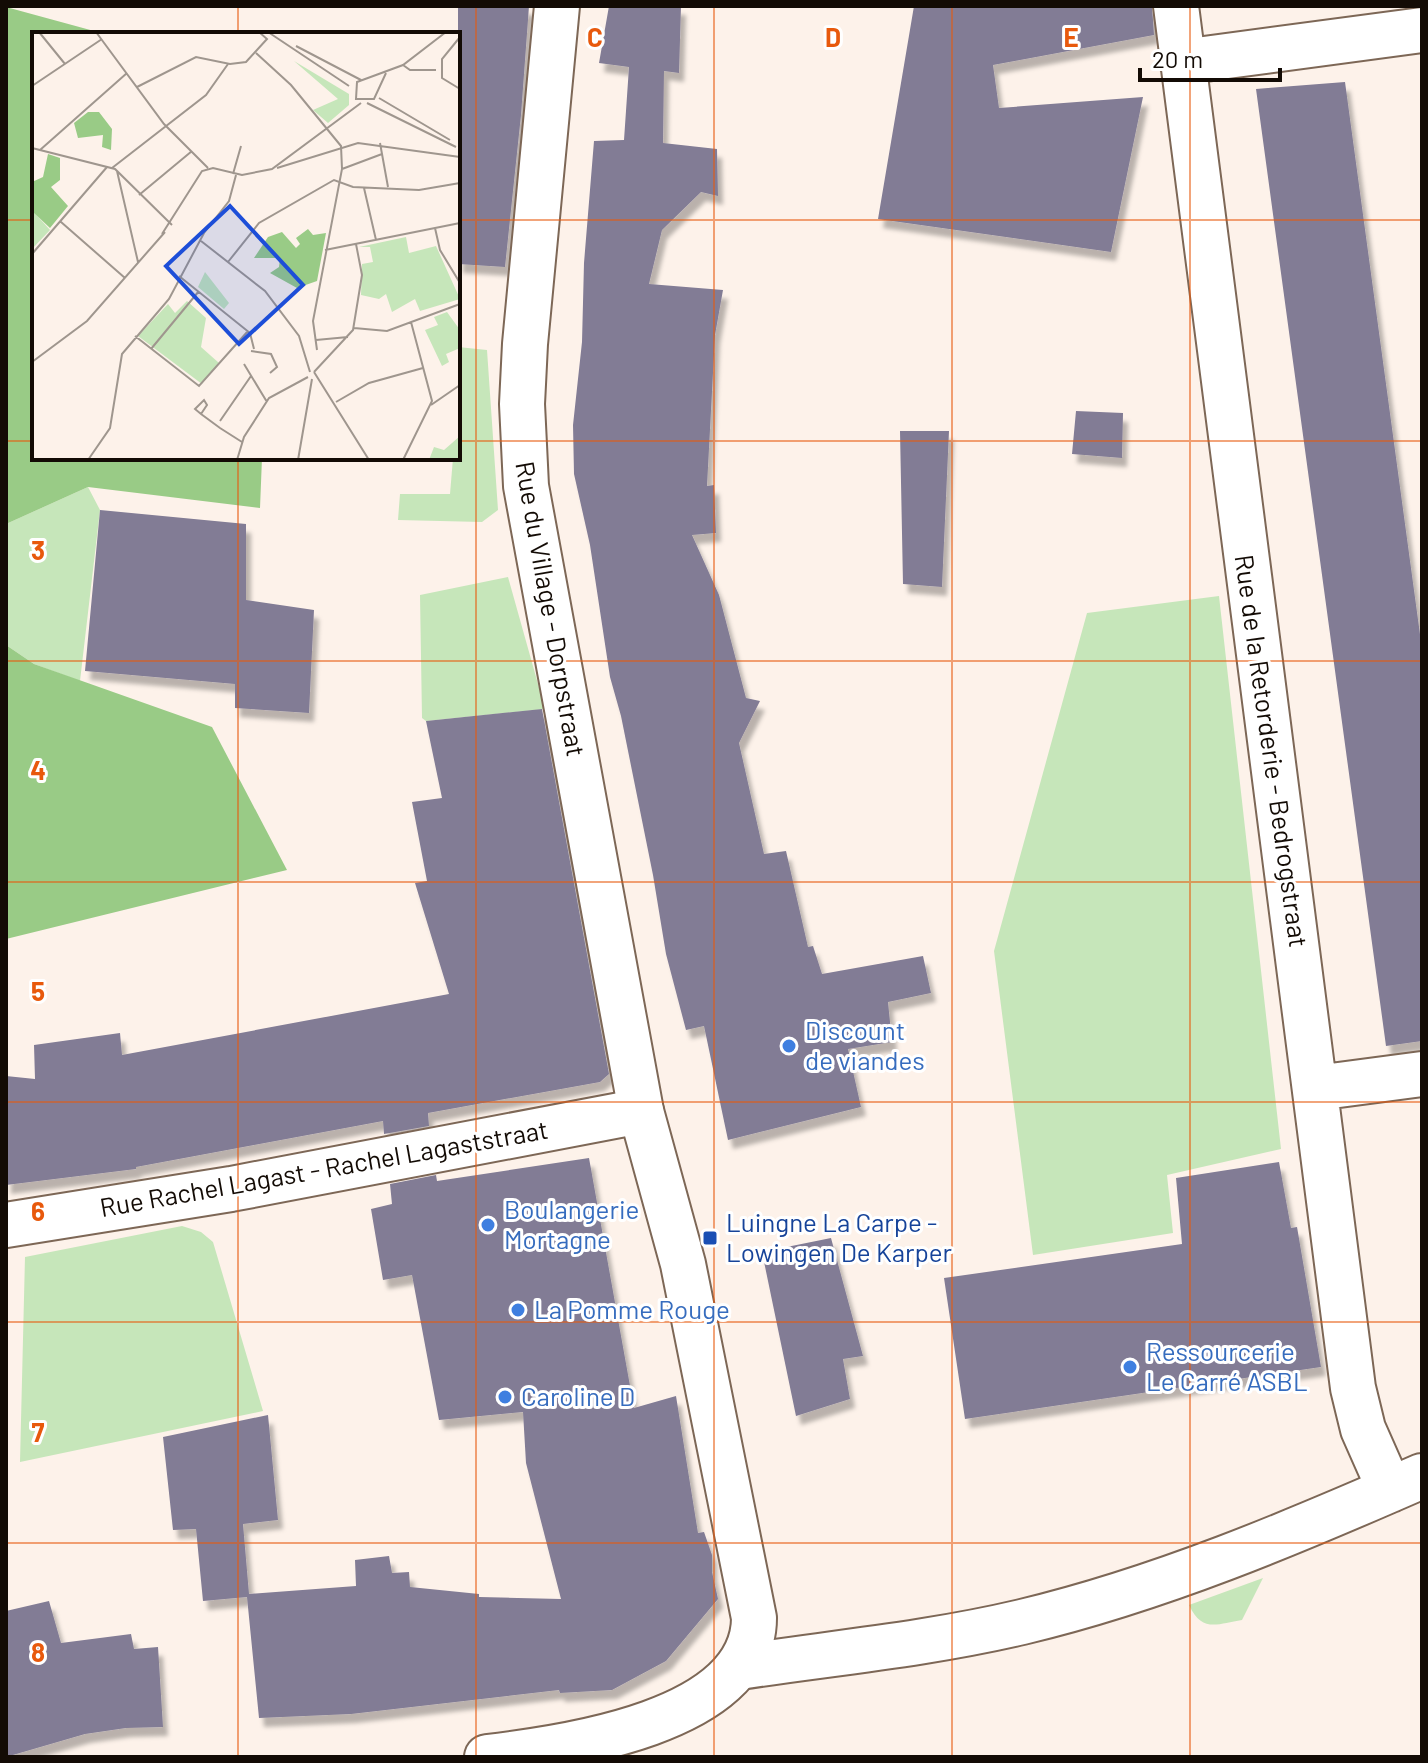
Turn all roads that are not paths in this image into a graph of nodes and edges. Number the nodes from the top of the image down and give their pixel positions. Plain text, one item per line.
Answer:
1 (557, 6) edge
2 (1176, 6) edge
3 (1422, 30) edge
4 (1182, 62) junction
5 (1422, 1074) edge
6 (1316, 1088) junction
7 (641, 1111) junction
8 (6, 1225) edge
9 (1406, 1483) edge
10 (739, 1667) junction
11 (487, 1757) edge

1 - 7 street, Rue du Village - Dorpstraat
2 - 4 street, Rue de la Retorderie - Bedrogstraat
3 - 4 street
4 - 6 street, Rue de la Retorderie - Bedrogstraat
5 - 6 street
6 - 9 street, Rue de la Retorderie - Bedrogstraat
7 - 8 street, Rue Rachel Lagast - Rachel Lagaststraat
7 - 10 street, Rue du Village - Dorpstraat
9 - 10 street
10 - 11 street

